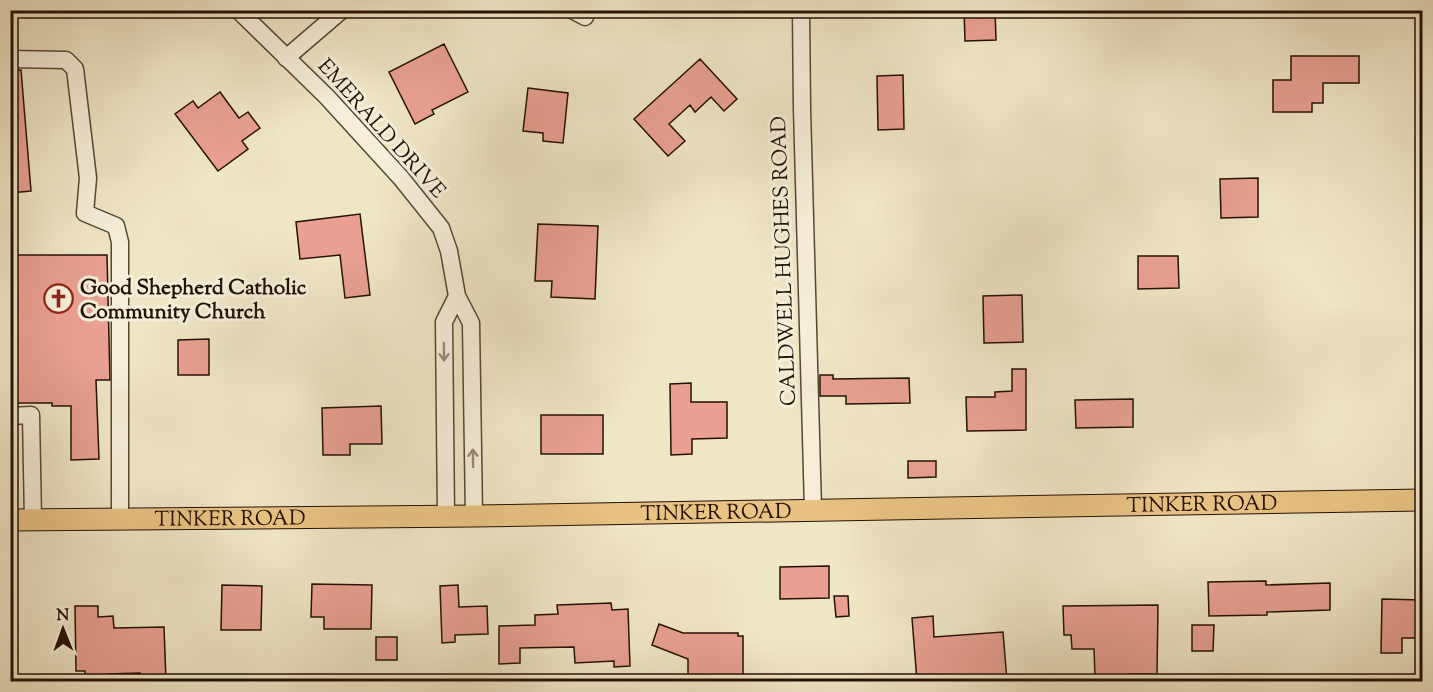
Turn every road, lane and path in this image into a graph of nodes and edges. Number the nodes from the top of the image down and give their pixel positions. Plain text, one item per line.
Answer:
1 (238, 10) edge
2 (342, 10) edge
3 (801, 10) edge
4 (286, 58) junction
5 (10, 59) edge
6 (457, 296) junction
7 (10, 416) edge
8 (1422, 500) edge
9 (813, 509) junction
10 (474, 516) junction
11 (446, 517) junction
12 (120, 519) junction
13 (10, 520) edge
14 (33, 520) junction

1 - 4 street, EMERALD DRIVE
2 - 4 street
3 - 9 street, CALDWELL HUGHES ROAD
4 - 6 street, EMERALD DRIVE
5 - 12 street
10 -> 6 street, EMERALD DRIVE
6 -> 11 street
7 - 14 street
8 - 9 main road, TINKER ROAD
9 - 10 main road, TINKER ROAD
10 - 11 main road, TINKER ROAD
11 - 12 main road, TINKER ROAD
12 - 14 main road, TINKER ROAD
13 - 14 main road, TINKER ROAD

